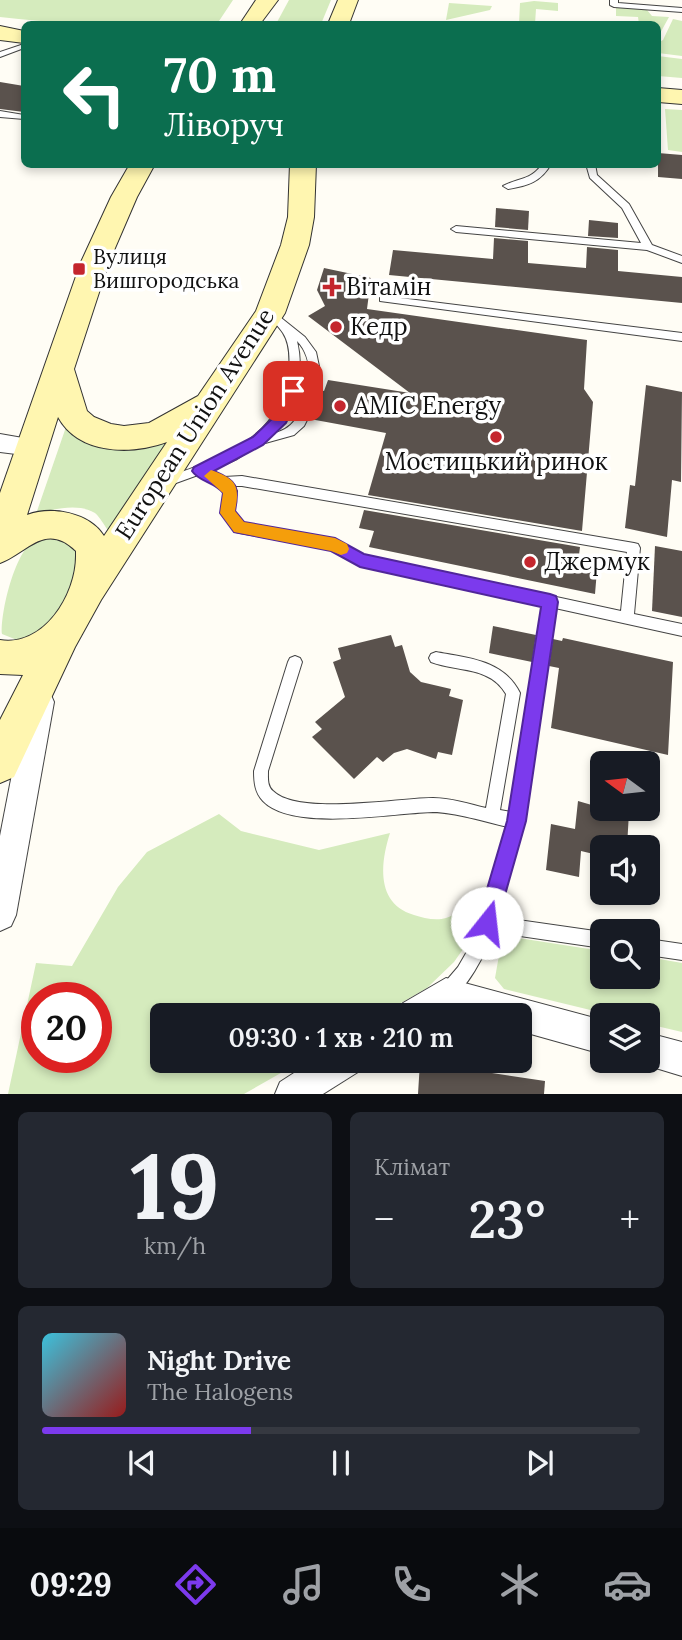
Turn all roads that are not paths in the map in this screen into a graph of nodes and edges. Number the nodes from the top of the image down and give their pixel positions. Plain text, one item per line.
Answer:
1 (267, 0) edge
2 (348, 0) edge
3 (614, 0) edge
4 (682, 10) edge
5 (252, 21) edge
6 (340, 21) edge
7 (0, 33) edge
8 (21, 36) edge
9 (21, 47) edge
10 (0, 55) edge
11 (661, 95) edge
12 (682, 97) edge
13 (0, 114) edge
14 (21, 117) edge
15 (140, 168) edge
16 (303, 168) edge
17 (544, 168) edge
18 (591, 168) edge
19 (508, 186) dead end
20 (456, 229) dead end
21 (648, 247) junction
22 (682, 260) edge
23 (384, 299) dead end
24 (279, 321) junction
25 (682, 337) edge
26 (59, 370) junction
27 (217, 394) junction
28 (258, 441) junction
29 (16, 445) edge
30 (200, 471) junction
31 (223, 482) junction
32 (158, 484) junction
33 (0, 546) edge
34 (88, 589) junction
35 (550, 602) junction
36 (627, 617) junction
37 (682, 630) edge
38 (62, 635) junction
39 (0, 657) edge
40 (436, 657) dead end
41 (295, 662) dead end
42 (46, 669) junction
43 (0, 763) edge
44 (492, 816) junction
45 (517, 821) junction
46 (0, 915) edge
47 (487, 923) junction
48 (590, 938) edge
49 (660, 949) edge
50 (682, 952) edge
51 (446, 994) junction
52 (433, 1003) edge
53 (590, 1034) edge
54 (660, 1053) edge
55 (682, 1059) edge
56 (325, 1073) edge
57 (292, 1094) edge

1 - 5 main road
2 - 6 main road
3 - 4 lane
7 - 8 main road
9 - 10 lane
11 - 12 main road
13 - 14 lane
15 - 26 main road
16 - 24 main road, European Union Avenue
17 - 19 lane
18 - 21 lane
20 - 21 lane
21 - 22 lane
23 - 25 lane
24 - 27 main road, European Union Avenue
24 - 28 lane
24 - 28 lane
26 - 27 main road
26 - 29 main road
27 - 32 main road, European Union Avenue
28 - 30 lane
29 - 33 main road
30 - 31 lane
30 - 32 lane
31 - 35 lane
31 - 36 lane
32 - 34 main road, European Union Avenue
33 - 34 main road
34 - 38 main road, European Union Avenue
35 - 36 lane
35 - 45 lane
36 - 37 lane
38 - 39 main road
38 - 42 main road, European Union Avenue
40 - 44 lane
41 - 44 lane
42 - 43 main road, European Union Avenue
42 - 46 street, European Union Avenue
44 - 45 lane
45 - 47 lane
47 - 48 lane
47 - 51 lane
49 - 50 lane
51 - 52 street
51 - 53 street
54 - 55 street
56 - 57 street

